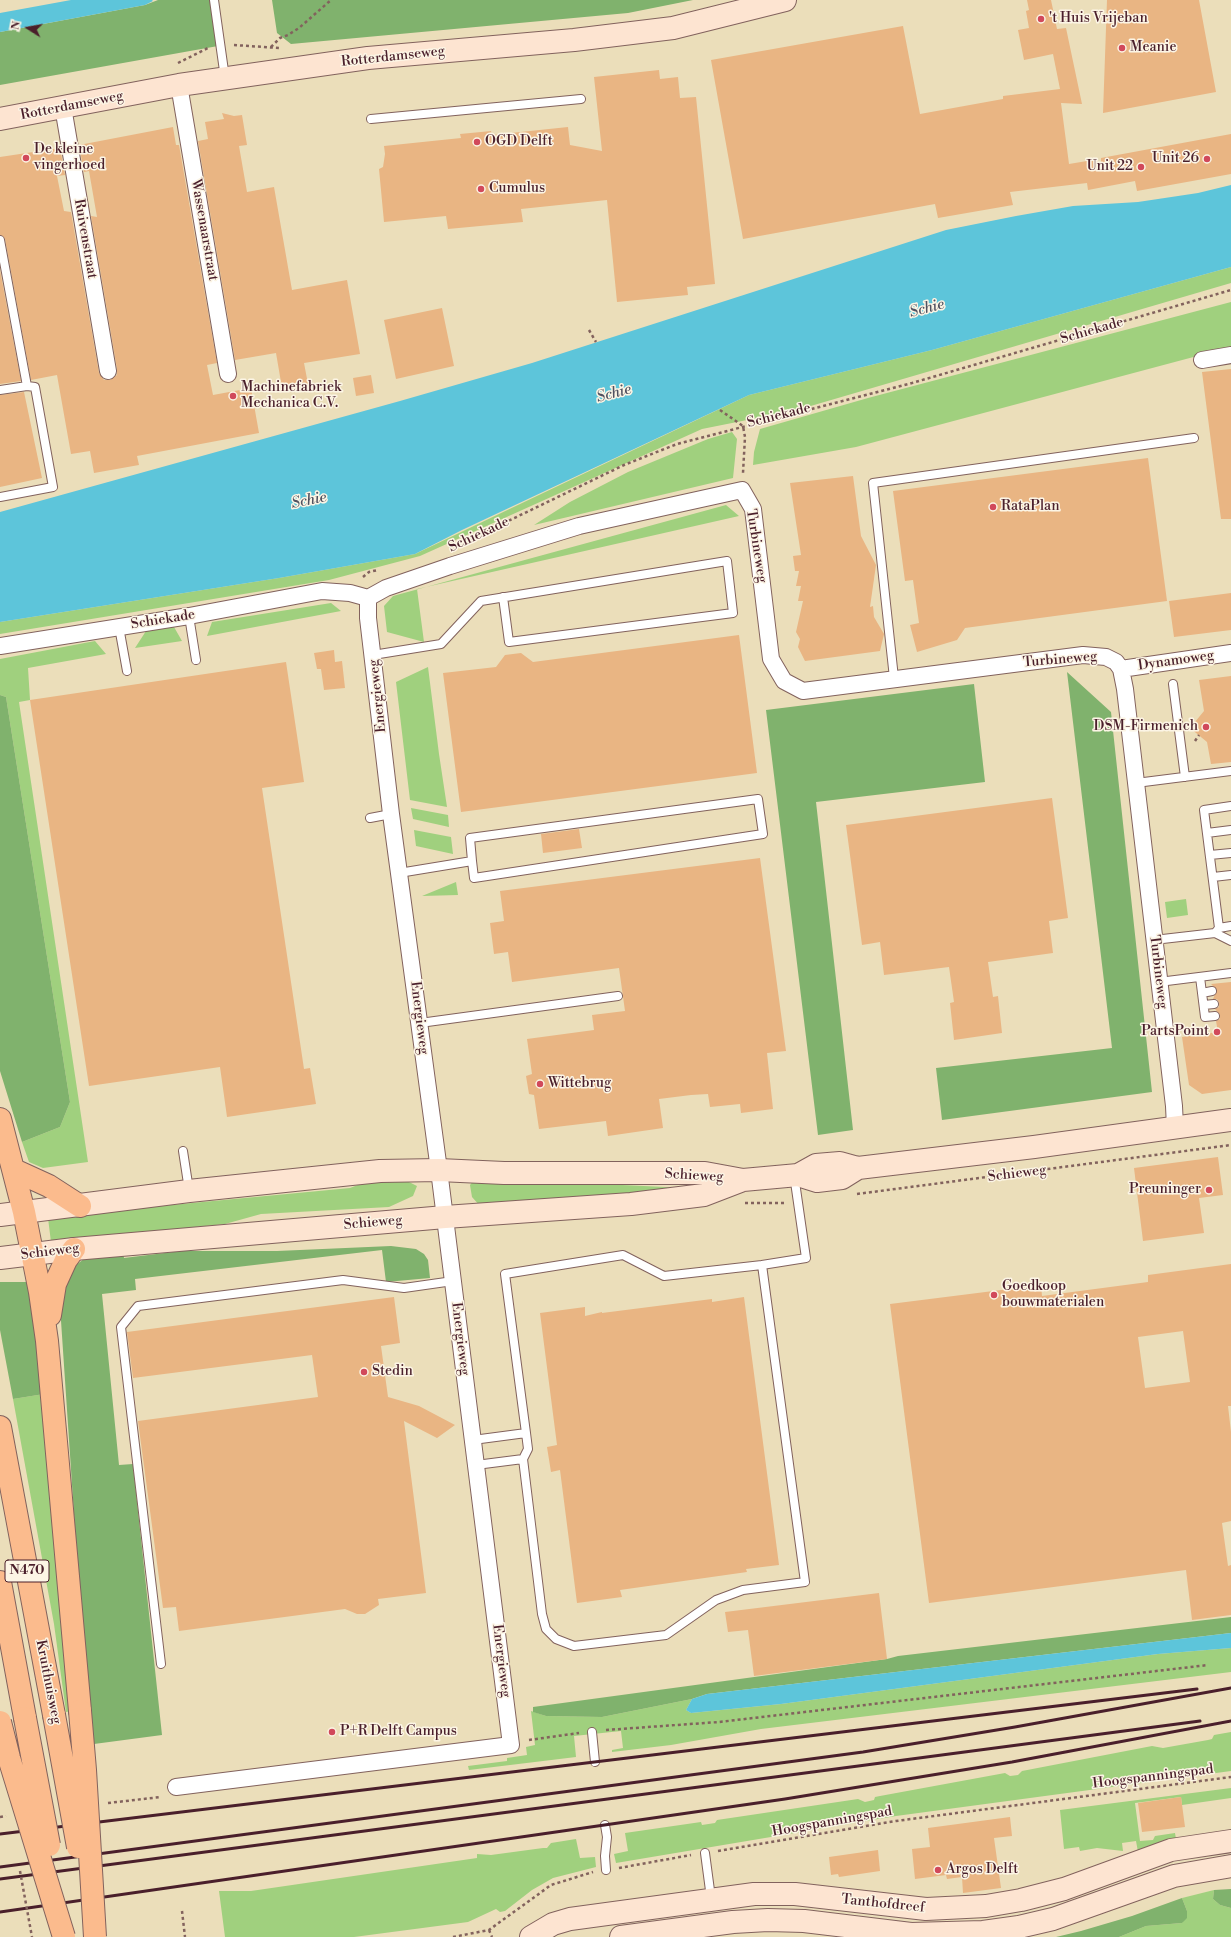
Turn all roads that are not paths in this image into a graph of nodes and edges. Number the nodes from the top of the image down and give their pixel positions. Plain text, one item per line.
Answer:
1 (214, 0) edge
2 (785, 0) edge
3 (225, 78) junction
4 (180, 86) junction
5 (581, 99) dead end
6 (63, 108) junction
7 (0, 119) edge
8 (371, 119) dead end
9 (0, 240) edge
10 (1231, 355) edge
11 (1202, 360) dead end
12 (108, 371) dead end
13 (228, 374) dead end
14 (27, 386) junction
15 (0, 390) edge
16 (1194, 438) dead end
17 (0, 497) edge
18 (503, 597) junction
19 (368, 598) junction
20 (190, 616) junction
21 (119, 627) junction
22 (0, 646) edge
23 (1231, 653) edge
24 (373, 655) junction
25 (196, 660) dead end
26 (1121, 669) junction
27 (127, 671) dead end
28 (894, 678) junction
29 (1173, 684) dead end
30 (1231, 771) edge
31 (1185, 777) junction
32 (1136, 783) junction
33 (1231, 806) edge
34 (391, 814) junction
35 (370, 818) dead end
36 (1231, 830) edge
37 (1207, 834) junction
38 (1231, 852) edge
39 (1210, 855) junction
40 (472, 861) junction
41 (399, 873) junction
42 (1231, 875) edge
43 (1213, 877) junction
44 (1231, 926) edge
45 (1217, 930) junction
46 (1154, 940) junction
47 (1231, 941) edge
48 (1231, 973) edge
49 (1200, 977) junction
50 (1159, 982) junction
51 (1212, 992) dead end
52 (1202, 993) junction
53 (618, 996) dead end
54 (1214, 1004) dead end
55 (1204, 1005) junction
56 (1215, 1016) dead end
57 (420, 1023) junction
58 (0, 1119) edge
59 (1231, 1120) edge
60 (1175, 1127) junction
61 (183, 1151) dead end
62 (14, 1170) junction
63 (439, 1170) junction
64 (796, 1175) junction
65 (743, 1180) junction
66 (189, 1191) junction
67 (80, 1206) junction
68 (24, 1212) junction
69 (0, 1215) edge
70 (445, 1217) junction
71 (74, 1249) junction
72 (33, 1255) junction
73 (0, 1258) edge
74 (762, 1265) junction
75 (453, 1281) junction
76 (47, 1341) junction
77 (0, 1427) edge
78 (526, 1433) junction
79 (473, 1440) junction
80 (523, 1459) junction
81 (476, 1465) junction
82 (0, 1582) edge
83 (161, 1664) dead end
84 (0, 1722) edge
85 (592, 1732) road end
86 (595, 1762) dead end
87 (176, 1787) dead end
88 (605, 1825) dead end
89 (1231, 1841) edge
90 (705, 1853) road end
91 (1231, 1866) edge
92 (606, 1870) road end
93 (711, 1899) junction
94 (65, 1937) edge
95 (94, 1937) edge
96 (531, 1937) edge
97 (621, 1937) edge

1 - 3 lane
2 - 3 street, Rotterdamseweg
3 - 4 street, Rotterdamseweg
4 - 6 street, Rotterdamseweg
4 - 13 street, Wassenaarstraat
5 - 8 lane
6 - 7 street, Rotterdamseweg
6 - 12 street, Ruivenstraat
9 - 14 lane
10 - 11 street
14 - 15 lane
14 - 17 lane
16 - 28 lane
18 - 18 lane
18 - 24 lane
19 - 20 street, Schiekade
19 - 24 street, Energieweg
19 - 28 street, Turbineweg
20 - 21 street, Schiekade
20 - 25 lane
21 - 22 street, Schiekade
21 - 27 lane
23 - 26 street, Dynamoweg
24 - 34 street, Energieweg
26 - 28 street, Turbineweg
26 - 32 street, Turbineweg
29 - 31 lane
30 - 31 lane
31 - 32 lane
32 - 46 street, Turbineweg
33 - 37 lane
34 - 35 lane
34 - 41 street, Energieweg
36 - 37 lane
37 - 39 lane
38 - 39 lane
39 - 43 lane
40 - 40 lane
40 - 41 lane
41 - 57 street, Energieweg
42 - 43 lane
43 - 45 lane
44 - 45 lane
45 - 46 lane
45 - 47 lane
46 - 50 street, Turbineweg
48 - 49 lane
49 - 50 lane
49 - 52 lane
50 - 60 street, Turbineweg
51 - 52 lane
52 - 55 lane
53 - 57 lane
54 - 55 lane
55 - 56 lane
57 - 63 street, Energieweg
58 - 62 highway, N470
59 - 60 street, Schieweg
60 - 64 street, Schieweg
61 - 66 lane
62 - 67 highway
62 - 68 highway, N470
63 - 65 street, Schieweg
63 - 66 street, Schieweg
63 - 70 street, Energieweg
64 - 65 street, Schieweg
64 - 74 lane
65 - 70 street, Schieweg
66 - 67 street, Schieweg
67 - 68 street, Schieweg
68 - 69 street, Schieweg
68 - 72 highway, N470
70 - 71 street, Schieweg
70 - 75 street, Energieweg
71 - 72 street, Schieweg
71 - 76 highway, N470
72 - 73 street, Schieweg
72 - 76 highway, N470
74 - 78 lane
74 - 80 lane
75 - 79 street, Energieweg
75 - 83 lane
76 - 95 highway, N470, bridge
77 - 95 highway, Kruithuisweg / N470, bridge
78 - 79 lane
78 - 80 lane
79 - 81 street, Energieweg
80 - 81 lane
81 - 87 street, Energieweg
82 - 94 highway, Kruithuisweg / N470, bridge
84 - 94 highway, N470, bridge
85 - 86 lane
88 - 92 lane
89 - 93 street, Tanthofdreef
90 - 93 lane
91 - 97 street, Tanthofdreef
93 - 96 street, Tanthofdreef

